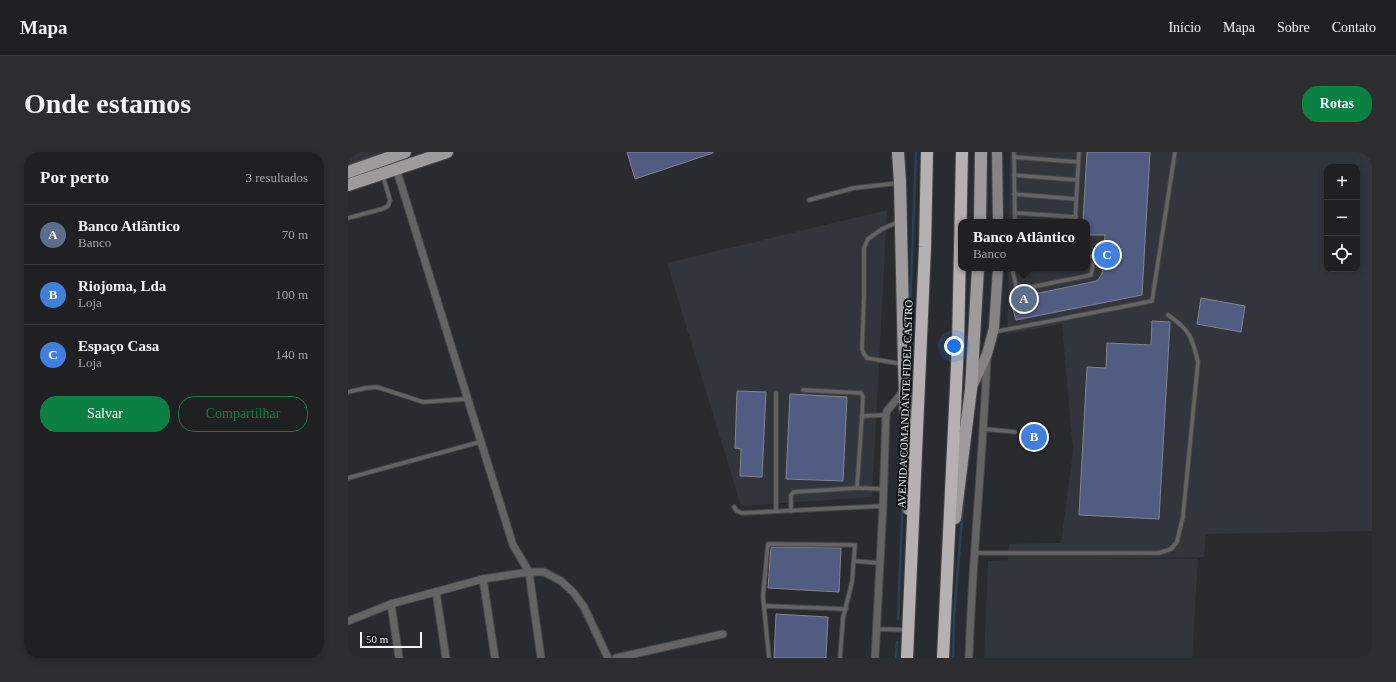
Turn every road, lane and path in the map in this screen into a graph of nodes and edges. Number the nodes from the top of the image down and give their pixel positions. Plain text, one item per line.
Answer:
1 (405, 152) edge
2 (447, 152) edge
3 (898, 152) edge
4 (928, 152) edge
5 (962, 152) edge
6 (981, 152) edge
7 (997, 152) edge
8 (1014, 152) edge
9 (1079, 152) edge
10 (1175, 152) edge
11 (1014, 157) junction
12 (1078, 162) junction
13 (988, 165) junction
14 (396, 168) junction
15 (348, 172) edge
16 (382, 173) junction
17 (1014, 175) junction
18 (1077, 180) junction
19 (900, 182) junction
20 (348, 185) edge
21 (1014, 194) junction
22 (1076, 199) junction
23 (810, 200) dead end
24 (1015, 213) junction
25 (348, 218) edge
26 (961, 219) edge
27 (980, 219) edge
28 (997, 219) edge
29 (1015, 219) edge
30 (1066, 219) edge
31 (1075, 219) edge
32 (901, 221) junction
33 (1090, 256) edge
34 (960, 271) edge
35 (978, 271) edge
36 (998, 271) edge
37 (1013, 271) edge
38 (1168, 316) dead end
39 (993, 332) junction
40 (987, 354) junction
41 (904, 364) junction
42 (905, 389) junction
43 (971, 389) junction
44 (803, 390) dead end
45 (348, 392) edge
46 (776, 393) dead end
47 (466, 399) junction
48 (886, 415) junction
49 (862, 416) junction
50 (984, 429) junction
51 (1015, 432) dead end
52 (480, 442) junction
53 (348, 478) edge
54 (857, 488) junction
55 (883, 489) junction
56 (883, 506) junction
57 (734, 507) dead end
58 (776, 511) junction
59 (791, 511) junction
60 (974, 553) junction
61 (854, 561) junction
62 (880, 563) junction
63 (529, 572) junction
64 (484, 579) junction
65 (911, 585) junction
66 (947, 585) junction
67 (436, 592) junction
68 (391, 604) junction
69 (765, 606) junction
70 (846, 609) junction
71 (348, 622) edge
72 (876, 629) junction
73 (908, 630) junction
74 (723, 634) dead end
75 (398, 658) edge
76 (446, 658) edge
77 (495, 658) edge
78 (541, 658) edge
79 (608, 658) edge
80 (616, 658) edge
81 (769, 658) edge
82 (840, 658) edge
83 (875, 658) edge
84 (907, 658) edge
85 (944, 658) edge
86 (969, 658) edge

1 - 15 main road
2 - 14 main road
3 - 19 main road
4 - 65 highway, AVENIDA COMANDANTE FIDEL CASTRO
5 - 26 highway
6 - 13 main road
7 - 13 street
8 - 11 lane
9 - 12 lane
10 - 39 lane
11 - 12 lane
11 - 17 lane
12 - 18 lane
13 - 27 main road
13 - 28 street
14 - 16 main road
14 - 47 street
16 - 20 main road
16 - 25 lane
17 - 18 lane
17 - 21 lane
18 - 22 lane
19 - 23 lane
19 - 32 main road
21 - 22 lane
21 - 24 lane
22 - 31 lane
24 - 29 lane
24 - 30 lane
32 - 41 main road
32 - 41 lane
33 - 37 lane
34 - 66 highway
35 - 43 main road
36 - 39 street
38 - 60 lane
39 - 40 street
40 - 43 street
40 - 50 street
41 - 42 main road
42 - 48 street
42 - 65 main road
43 - 66 main road
44 - 49 lane
45 - 47 lane
46 - 58 lane
47 - 52 street
48 - 49 lane
48 - 55 street
49 - 54 lane
50 - 51 lane
50 - 60 street
52 - 53 lane
52 - 63 street
54 - 55 lane
54 - 59 lane
55 - 56 street
56 - 59 lane
56 - 62 street
57 - 58 lane
58 - 59 lane
60 - 86 street
61 - 62 lane
61 - 69 lane
61 - 70 lane
62 - 72 street
63 - 64 street
63 - 78 street
63 - 79 street
64 - 67 street
64 - 77 street
65 - 73 highway, AVENIDA COMANDANTE FIDEL CASTRO
66 - 85 highway
67 - 68 street
67 - 76 street
68 - 71 street
68 - 75 street
69 - 70 lane
69 - 81 lane
70 - 82 lane
72 - 73 lane
72 - 83 street
73 - 84 highway, AVENIDA COMANDANTE FIDEL CASTRO
74 - 80 street

